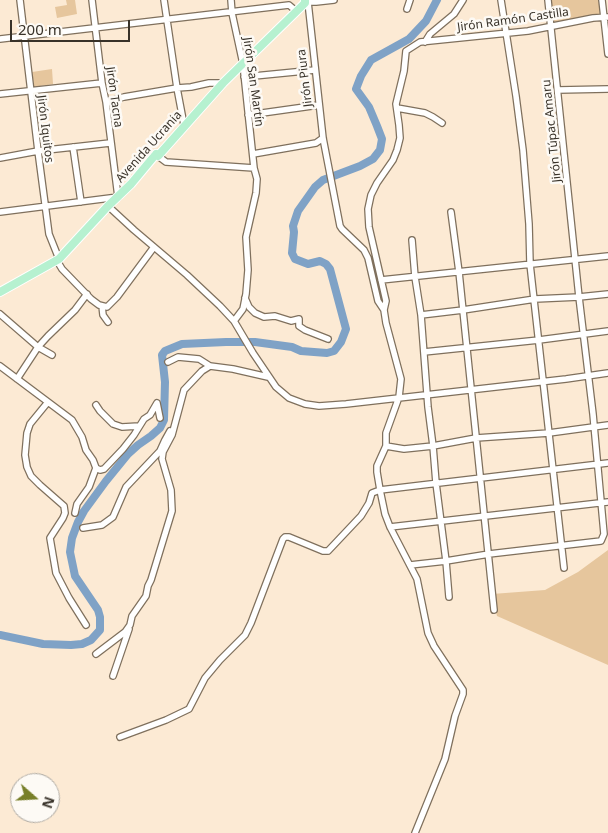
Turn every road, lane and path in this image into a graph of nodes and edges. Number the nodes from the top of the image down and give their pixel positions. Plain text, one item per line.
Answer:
1 (20, 0) edge
2 (92, 0) edge
3 (164, 0) edge
4 (231, 0) edge
5 (334, 0) edge
6 (410, 0) edge
7 (463, 0) edge
8 (501, 0) edge
9 (548, 0) edge
10 (602, 0) edge
11 (306, 2) edge
12 (407, 9) dead end
13 (296, 11) junction
14 (232, 13) junction
15 (606, 17) edge
16 (167, 19) junction
17 (551, 27) junction
18 (95, 28) junction
19 (506, 33) junction
20 (25, 36) junction
21 (0, 39) edge
22 (422, 42) junction
23 (608, 54) edge
24 (243, 64) junction
25 (315, 70) junction
26 (244, 77) junction
27 (102, 83) junction
28 (223, 83) junction
29 (177, 88) junction
30 (608, 89) edge
31 (30, 90) junction
32 (558, 90) junction
33 (0, 94) edge
34 (106, 102) junction
35 (320, 105) junction
36 (396, 108) junction
37 (248, 115) junction
38 (442, 122) dead end
39 (184, 125) junction
40 (323, 138) junction
41 (110, 143) junction
42 (73, 147) junction
43 (38, 151) junction
44 (253, 154) junction
45 (158, 156) junction
46 (0, 158) edge
47 (254, 168) junction
48 (118, 198) junction
49 (81, 202) junction
50 (46, 206) junction
51 (108, 206) junction
52 (0, 212) edge
53 (451, 212) dead end
54 (412, 240) dead end
55 (154, 247) junction
56 (608, 256) edge
57 (59, 259) junction
58 (575, 260) junction
59 (530, 264) junction
60 (459, 272) junction
61 (415, 277) junction
62 (381, 280) junction
63 (0, 292) edge
64 (87, 294) junction
65 (608, 294) edge
66 (579, 297) junction
67 (245, 298) junction
68 (535, 299) junction
69 (102, 306) junction
70 (384, 310) junction
71 (463, 310) junction
72 (0, 314) edge
73 (421, 315) junction
74 (234, 321) junction
75 (108, 322) dead end
76 (608, 331) edge
77 (583, 334) junction
78 (328, 339) dead end
79 (539, 340) junction
80 (38, 347) junction
81 (466, 347) junction
82 (424, 352) junction
83 (52, 355) dead end
84 (168, 362) dead end
85 (0, 366) edge
86 (210, 366) junction
87 (608, 373) edge
88 (588, 376) junction
89 (268, 377) junction
90 (17, 378) junction
91 (544, 382) junction
92 (471, 389) junction
93 (428, 394) junction
94 (399, 397) junction
95 (48, 402) junction
96 (96, 405) dead end
97 (160, 418) dead end
98 (608, 424) edge
99 (139, 426) junction
100 (175, 426) junction
101 (594, 426) junction
102 (549, 433) junction
103 (476, 438) junction
104 (386, 446) junction
105 (433, 446) junction
106 (608, 463) edge
107 (597, 464) junction
108 (96, 468) junction
109 (553, 471) junction
110 (481, 478) junction
111 (436, 483) junction
112 (380, 490) junction
113 (608, 502) edge
114 (601, 503) junction
115 (558, 508) junction
116 (75, 513) dead end
117 (485, 515) junction
118 (441, 521) junction
119 (390, 527) junction
120 (83, 528) dead end
121 (562, 545) junction
122 (489, 554) junction
123 (446, 561) junction
124 (410, 564) junction
125 (564, 568) dead end
126 (449, 597) dead end
127 (494, 610) dead end
128 (86, 625) dead end
129 (130, 625) junction
130 (96, 654) dead end
131 (113, 676) dead end
132 (120, 737) dead end
133 (415, 833) edge

1 - 20 street, Jirón Iquitos
2 - 18 street, Jirón Tacna
3 - 16 street
4 - 14 street, Jirón San Martín
5 - 11 street
6 - 12 street
7 - 22 street
8 - 19 street
9 - 17 street, Jirón Túpac Amaru
10 - 15 street
11 - 13 main road, Avenida Ucrania
11 - 25 street, Jirón Piura
13 - 14 street
13 - 24 main road, Avenida Ucrania
14 - 16 street
14 - 24 street, Jirón San Martín
15 - 17 street, Jirón Ramón Castilla
15 - 23 street
16 - 18 street
16 - 29 street
17 - 19 street, Jirón Ramón Castilla
17 - 32 street, Jirón Túpac Amaru
18 - 20 street
18 - 27 street, Jirón Tacna
19 - 22 street, Jirón Ramón Castilla
19 - 59 street
20 - 21 street
20 - 31 street, Jirón Iquitos
22 - 36 street
24 - 26 street, Jirón San Martín
24 - 28 main road, Avenida Ucrania
25 - 26 street
25 - 35 street, Jirón Piura
26 - 37 street, Jirón San Martín
27 - 31 street
27 - 34 street, Jirón Tacna
28 - 29 street
28 - 39 main road, Avenida Ucrania
29 - 34 street
29 - 39 street
30 - 32 street
31 - 33 street
31 - 43 street, Jirón Iquitos
32 - 58 street, Jirón Túpac Amaru
34 - 41 street, Jirón Tacna
35 - 37 street
35 - 40 street, Jirón Piura
36 - 38 street
36 - 62 street
37 - 44 street, Jirón San Martín
39 - 45 main road, Avenida Ucrania
40 - 44 street
40 - 70 street, Jirón Piura
41 - 42 street
41 - 48 street, Jirón Tacna
42 - 43 street
42 - 49 street
43 - 46 street
43 - 50 street, Jirón Iquitos
44 - 47 street, Jirón San Martín
45 - 47 street
45 - 48 main road, Avenida Ucrania
47 - 67 street, Jirón San Martín
48 - 49 street
48 - 51 main road, Avenida Ucrania
49 - 50 street
50 - 52 street
50 - 57 street, Jirón Iquitos
51 - 55 street
51 - 57 main road, Avenida Ucrania
53 - 60 street
54 - 61 street
55 - 69 street
55 - 74 street
56 - 58 street
57 - 63 main road, Avenida Ucrania
57 - 64 street, Jirón Iquitos
58 - 59 street
58 - 66 street, Jirón Túpac Amaru
59 - 60 street
59 - 68 street
60 - 61 street
60 - 71 street
61 - 62 street
61 - 73 street
62 - 70 street
64 - 69 street, Jirón Iquitos
64 - 80 street
65 - 66 street
66 - 68 street
66 - 77 street, Jirón Túpac Amaru
67 - 74 street, Jirón San Martín
67 - 78 street
68 - 71 street
68 - 79 street
69 - 75 street
70 - 94 street
71 - 73 street
71 - 81 street
72 - 80 street
73 - 82 street
74 - 89 street
76 - 77 street
77 - 79 street
77 - 88 street, Jirón Túpac Amaru
79 - 81 street
79 - 91 street
80 - 83 street
80 - 90 street
81 - 82 street
81 - 92 street
82 - 93 street
84 - 86 street
85 - 90 street
86 - 89 street
86 - 100 street
87 - 88 street
88 - 91 street
88 - 101 street, Jirón Túpac Amaru
89 - 94 street
90 - 95 street
91 - 92 street
91 - 102 street
92 - 93 street
92 - 103 street
93 - 94 street
93 - 105 street
94 - 104 street
95 - 108 street
95 - 128 street
96 - 99 street
97 - 99 street
98 - 101 street
99 - 108 street
100 - 120 street
100 - 129 street
101 - 102 street
101 - 107 street, Jirón Túpac Amaru
102 - 103 street
102 - 109 street
103 - 105 street
103 - 110 street
104 - 105 street
104 - 112 street
105 - 111 street
106 - 107 street
107 - 109 street
107 - 114 street, Jirón Túpac Amaru
108 - 116 street
109 - 110 street
109 - 115 street
110 - 111 street
110 - 117 street
111 - 112 street
111 - 118 street
112 - 119 street
112 - 132 street
113 - 114 street
114 - 115 street
114 - 121 street, Jirón Túpac Amaru
115 - 117 street
115 - 121 street
117 - 118 street
117 - 122 street
118 - 119 street
118 - 123 street
119 - 124 street
121 - 122 street
121 - 125 street
122 - 123 street
122 - 127 street
123 - 124 street
123 - 126 street
124 - 133 street
129 - 130 street
129 - 131 street

